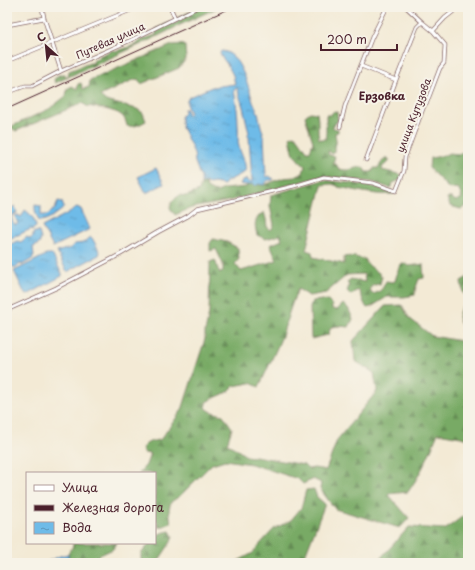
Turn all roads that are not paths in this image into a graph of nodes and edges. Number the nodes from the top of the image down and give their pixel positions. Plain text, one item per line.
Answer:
1 (42, 7) edge
2 (138, 7) edge
3 (170, 7) edge
4 (198, 7) edge
5 (387, 7) edge
6 (406, 7) edge
7 (459, 7) edge
8 (44, 18) junction
9 (175, 18) junction
10 (422, 22) junction
11 (7, 25) edge
12 (433, 31) junction
13 (53, 43) junction
14 (7, 61) edge
15 (361, 66) junction
16 (61, 71) junction
17 (396, 80) junction
18 (7, 96) edge
19 (340, 127) dead end
20 (366, 160) dead end
21 (7, 310) edge

1 - 8 street
2 - 13 street
3 - 9 street
4 - 9 street, Путевая улица
5 - 15 street
6 - 10 street
7 - 12 street
8 - 11 street
8 - 13 street
9 - 16 street, Путевая улица
10 - 12 street
10 - 17 street
12 - 21 street, улица Кутузова
13 - 14 street
13 - 16 street
15 - 17 street
15 - 19 street
16 - 18 street, Путевая улица
17 - 20 street

